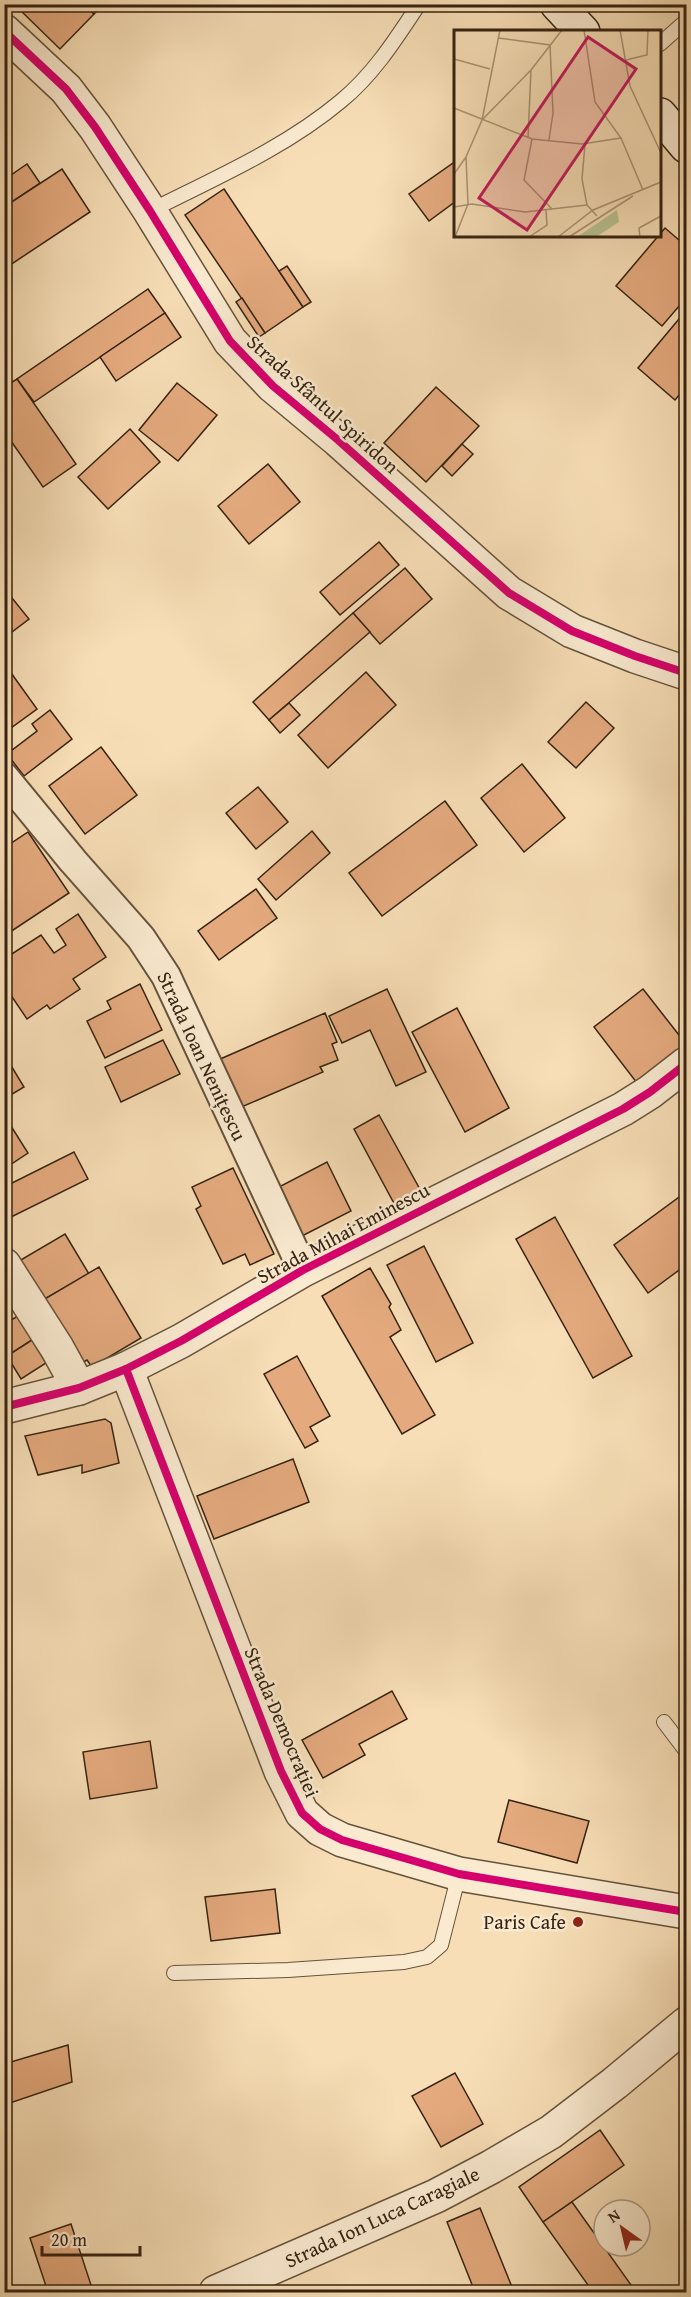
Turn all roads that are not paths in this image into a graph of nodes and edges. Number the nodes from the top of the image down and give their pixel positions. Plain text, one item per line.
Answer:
1 (419, 4) edge
2 (557, 4) edge
3 (687, 21) edge
4 (581, 30) edge
5 (4, 31) edge
6 (661, 43) edge
7 (661, 117) edge
8 (687, 146) edge
9 (150, 212) junction
10 (687, 673) edge
11 (4, 777) edge
12 (685, 1069) edge
13 (4, 1265) edge
14 (303, 1270) junction
15 (126, 1369) junction
16 (79, 1388) junction
17 (4, 1407) edge
18 (664, 1722) dead end
19 (687, 1751) edge
20 (459, 1874) junction
21 (687, 1912) edge
22 (174, 1973) dead end
23 (687, 2024) edge
24 (216, 2292) edge

1 - 9 lane
2 - 4 street
3 - 6 lane
5 - 9 street, Strada Sfântul Spiridon
7 - 8 street
9 - 10 street, Strada Sfântul Spiridon
11 - 14 street, Strada Ioan Nenițescu
12 - 14 street, Strada Mihai Eminescu
13 - 16 street
14 - 15 street, Strada Mihai Eminescu
15 - 16 street, Strada Mihai Eminescu
15 - 20 street, Strada Democrației
16 - 17 street, Strada Mihai Eminescu
18 - 19 lane
20 - 21 street, Strada Democrației
20 - 22 lane
23 - 24 street, Strada Ion Luca Caragiale

